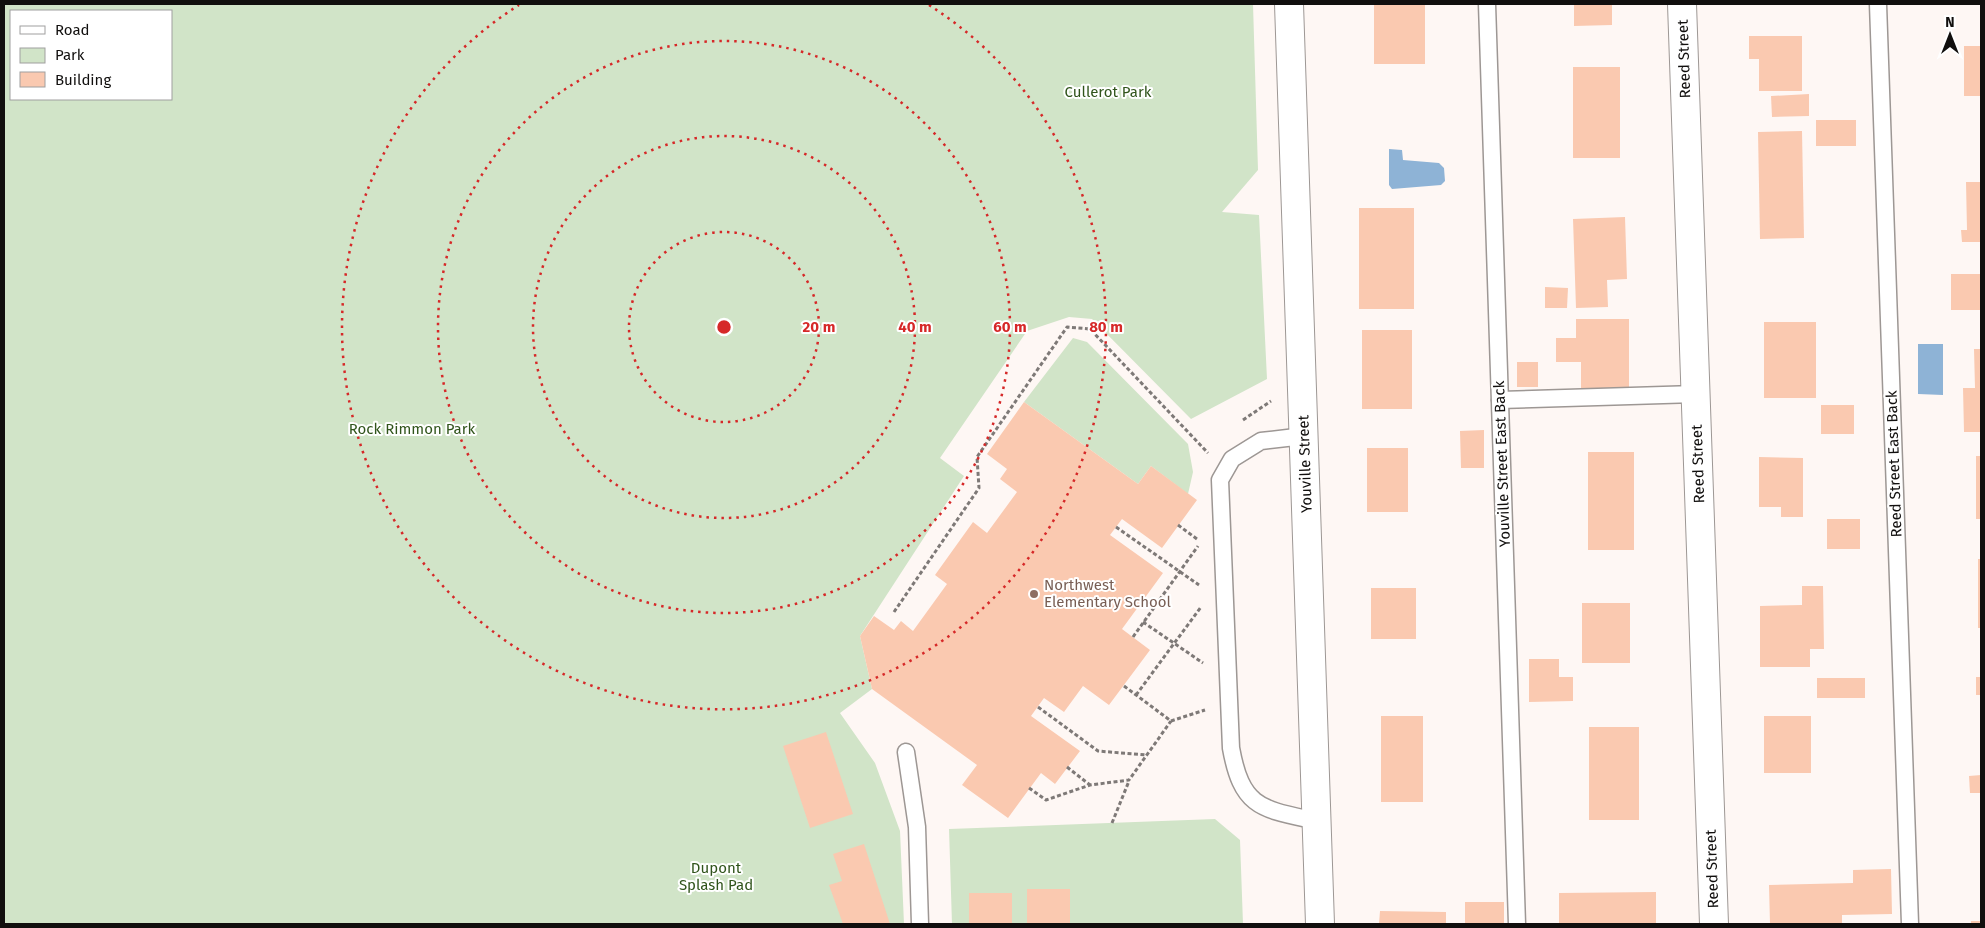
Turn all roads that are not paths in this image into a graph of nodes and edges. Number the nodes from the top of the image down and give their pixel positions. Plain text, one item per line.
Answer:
1 (1289, 4) edge
2 (1487, 4) edge
3 (1682, 4) edge
4 (1878, 4) edge
5 (1696, 394) junction
6 (1500, 400) junction
7 (1304, 436) junction
8 (906, 752) dead end
9 (1317, 821) junction
10 (920, 924) edge
11 (1320, 924) edge
12 (1517, 924) edge
13 (1714, 924) edge
14 (1910, 924) edge

1 - 7 street, Youville Street
2 - 6 lane, Youville Street East Back
3 - 5 street, Reed Street
4 - 14 lane, Reed Street East Back
5 - 6 lane
5 - 13 street, Reed Street
6 - 12 lane, Youville Street East Back
7 - 9 street, Youville Street
7 - 9 lane
8 - 10 lane
9 - 11 street, Youville Street

